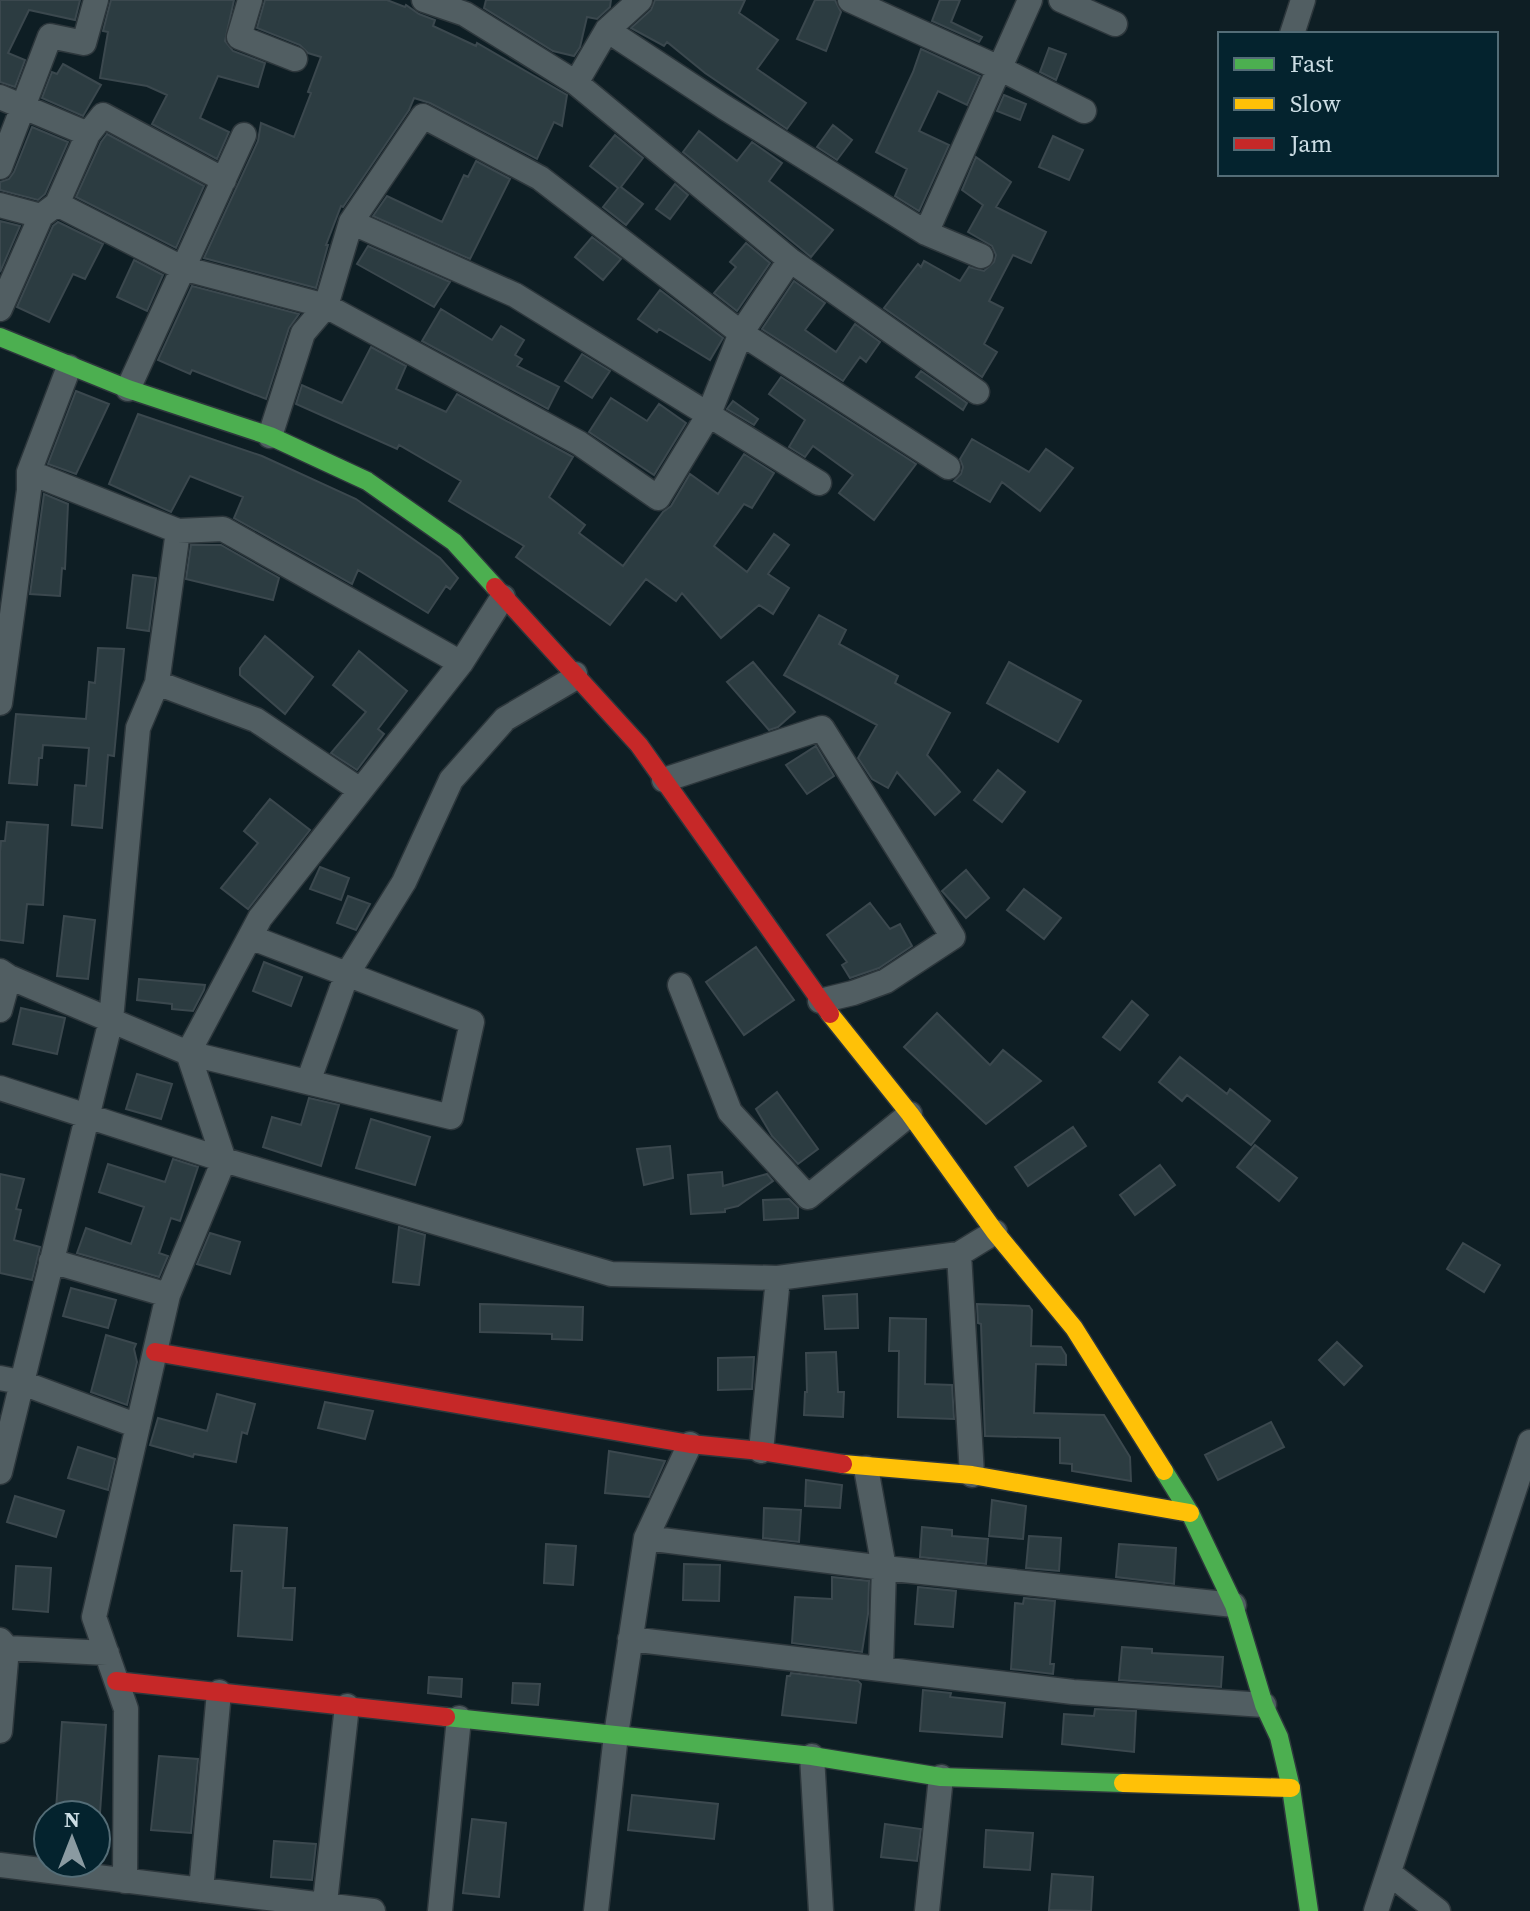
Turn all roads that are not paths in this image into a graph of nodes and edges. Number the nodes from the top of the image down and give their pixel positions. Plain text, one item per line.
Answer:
1 (96, 0) edge
2 (250, 0) edge
3 (424, 0) edge
4 (640, 0) edge
5 (850, 0) edge
6 (1030, 0) edge
7 (1061, 0) edge
8 (1303, 0) edge
9 (467, 7) edge
10 (1115, 24) dead end
11 (607, 30) junction
12 (1293, 32) edge
13 (295, 59) dead end
14 (999, 68) junction
15 (576, 83) junction
16 (10, 102) edge
17 (1084, 111) dead end
18 (88, 134) junction
19 (244, 135) dead end
20 (0, 167) edge
21 (224, 180) junction
22 (0, 205) edge
23 (49, 210) junction
24 (351, 222) junction
25 (926, 233) junction
26 (981, 256) dead end
27 (790, 260) junction
28 (182, 268) junction
29 (326, 306) junction
30 (0, 309) edge
31 (741, 333) junction
32 (0, 337) edge
33 (69, 367) junction
34 (128, 389) junction
35 (977, 392) dead end
36 (708, 416) junction
37 (270, 436) junction
38 (948, 467) dead end
39 (29, 472) junction
40 (819, 483) dead end
41 (178, 531) junction
42 (503, 597) junction
43 (461, 663) junction
44 (575, 674) junction
45 (157, 683) junction
46 (0, 703) edge
47 (664, 780) junction
48 (360, 790) junction
49 (250, 937) junction
50 (5, 974) edge
51 (347, 974) junction
52 (680, 985) dead end
53 (820, 1001) junction
54 (0, 1010) edge
55 (111, 1020) junction
56 (188, 1053) junction
57 (308, 1082) junction
58 (0, 1088) edge
59 (910, 1114) junction
60 (87, 1115) junction
61 (224, 1160) junction
62 (995, 1232) junction
63 (959, 1254) junction
64 (51, 1261) junction
65 (778, 1278) junction
66 (168, 1295) junction
67 (155, 1352) junction
68 (10, 1380) edge
69 (138, 1426) junction
70 (1530, 1442) edge
71 (690, 1444) junction
72 (761, 1451) junction
73 (866, 1468) junction
74 (0, 1472) edge
75 (972, 1475) junction
76 (1190, 1513) junction
77 (646, 1538) junction
78 (884, 1568) junction
79 (1234, 1605) junction
80 (630, 1639) junction
81 (3, 1644) edge
82 (107, 1653) junction
83 (881, 1668) junction
84 (116, 1681) junction
85 (219, 1692) junction
86 (1264, 1705) junction
87 (347, 1706) junction
88 (459, 1718) junction
89 (0, 1731) edge
90 (616, 1735) junction
91 (812, 1756) junction
92 (941, 1777) junction
93 (1291, 1788) junction
94 (0, 1865) edge
95 (1389, 1873) junction
96 (125, 1881) junction
97 (190, 1897) edge
98 (325, 1908) edge
99 (373, 1911) edge
100 (440, 1911) edge
101 (596, 1911) edge
102 (821, 1911) edge
103 (927, 1911) edge
104 (1309, 1911) edge
105 (1376, 1911) edge
106 (1438, 1911) edge

1 - 16 street
2 - 13 street
3 - 9 street
4 - 11 street
5 - 14 street
6 - 14 street
7 - 10 street
8 - 12 street
9 - 15 street
11 - 15 street
11 - 25 street
14 - 17 street
14 - 25 street
15 - 27 street
16 - 18 street
16 - 20 street
18 - 21 street
18 - 23 street
19 - 21 street
21 - 28 street
22 - 23 street
23 - 28 street
23 - 30 street
24 - 29 street
24 - 31 street
24 - 36 street
25 - 26 street
27 - 31 street
27 - 35 street
28 - 29 street
28 - 34 street
29 - 36 street
29 - 37 street
31 - 36 street
31 - 38 street
32 - 33 street
33 - 34 street
33 - 39 street
34 - 37 street
36 - 40 street
37 - 42 street
39 - 41 street
39 - 46 street
41 - 43 street
41 - 45 street
42 - 43 street
42 - 44 street
43 - 48 street
44 - 47 street
44 - 51 street
45 - 48 street
45 - 55 street
47 - 53 street
47 - 53 street
48 - 49 street
49 - 51 street
49 - 56 street
50 - 54 street
50 - 55 street
51 - 57 street
51 - 57 street
52 - 59 street
53 - 59 street
55 - 56 street
55 - 60 street
56 - 57 street
56 - 61 street
58 - 60 street
59 - 62 street
60 - 61 street
60 - 64 street
61 - 65 street
61 - 66 street
62 - 63 street
62 - 76 street
63 - 65 street
63 - 75 street
64 - 66 street
64 - 68 street
65 - 72 street
66 - 67 street
67 - 69 street
67 - 71 street
68 - 69 street
68 - 74 street
69 - 82 street
70 - 95 street
71 - 72 street
71 - 77 street
72 - 73 street
73 - 75 street
73 - 78 street
75 - 76 street
76 - 79 street
77 - 78 street
77 - 80 street
78 - 79 street
78 - 83 street
79 - 86 street
80 - 83 street
80 - 90 street
81 - 82 street
81 - 89 street
82 - 84 street
83 - 86 street
84 - 85 street
84 - 96 street
85 - 87 street
85 - 97 street
86 - 93 street
87 - 88 street
87 - 98 street
88 - 90 street
88 - 100 street
90 - 91 street
90 - 101 street
91 - 92 street
91 - 102 street
92 - 93 street
92 - 103 street
93 - 104 street
94 - 96 street
95 - 105 street
95 - 106 street
96 - 97 street
97 - 98 street
98 - 99 street

